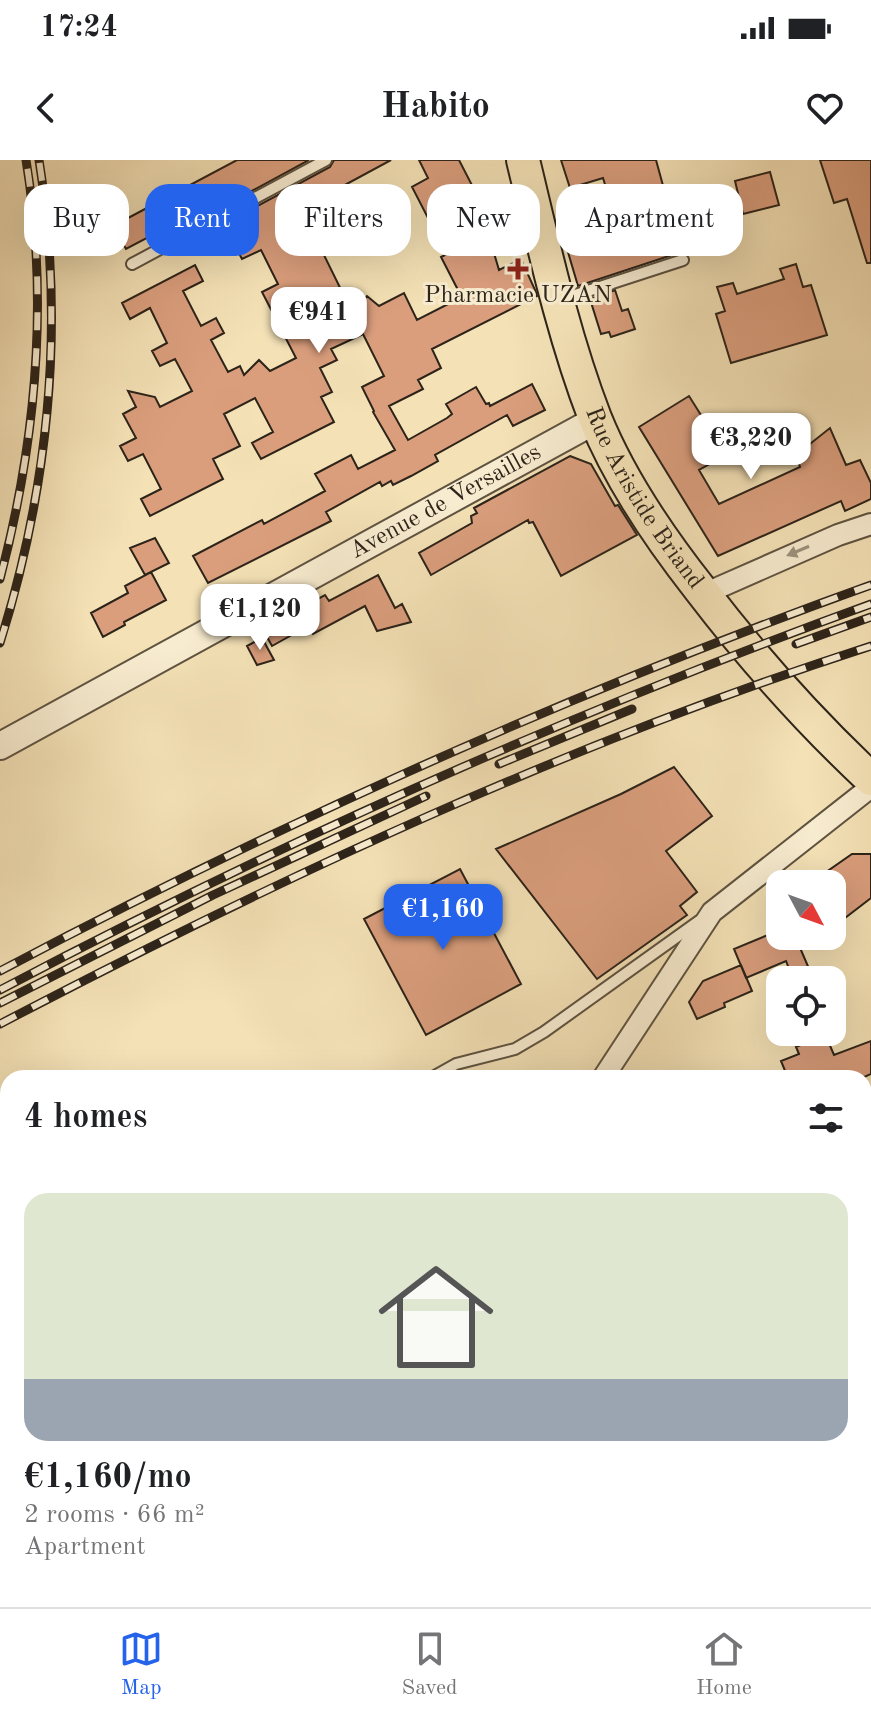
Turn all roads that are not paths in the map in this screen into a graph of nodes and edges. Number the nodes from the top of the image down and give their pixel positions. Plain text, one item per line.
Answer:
1 (326, 160) edge
2 (523, 160) edge
3 (683, 260) dead end
4 (132, 264) dead end
5 (557, 301) junction
6 (596, 420) junction
7 (871, 524) edge
8 (704, 594) junction
9 (0, 746) edge
10 (871, 779) edge
11 (871, 787) edge
12 (712, 912) junction
13 (445, 1070) edge
14 (608, 1070) edge

1 - 4 lane
2 - 5 main road, Rue Aristide Briand
3 - 5 lane
5 - 6 main road, Rue Aristide Briand
6 - 8 main road, Rue Aristide Briand
6 - 9 street, Avenue de Versailles
7 -> 8 street
8 - 10 main road, Rue Aristide Briand
11 - 12 street
12 - 13 lane
12 - 14 street

